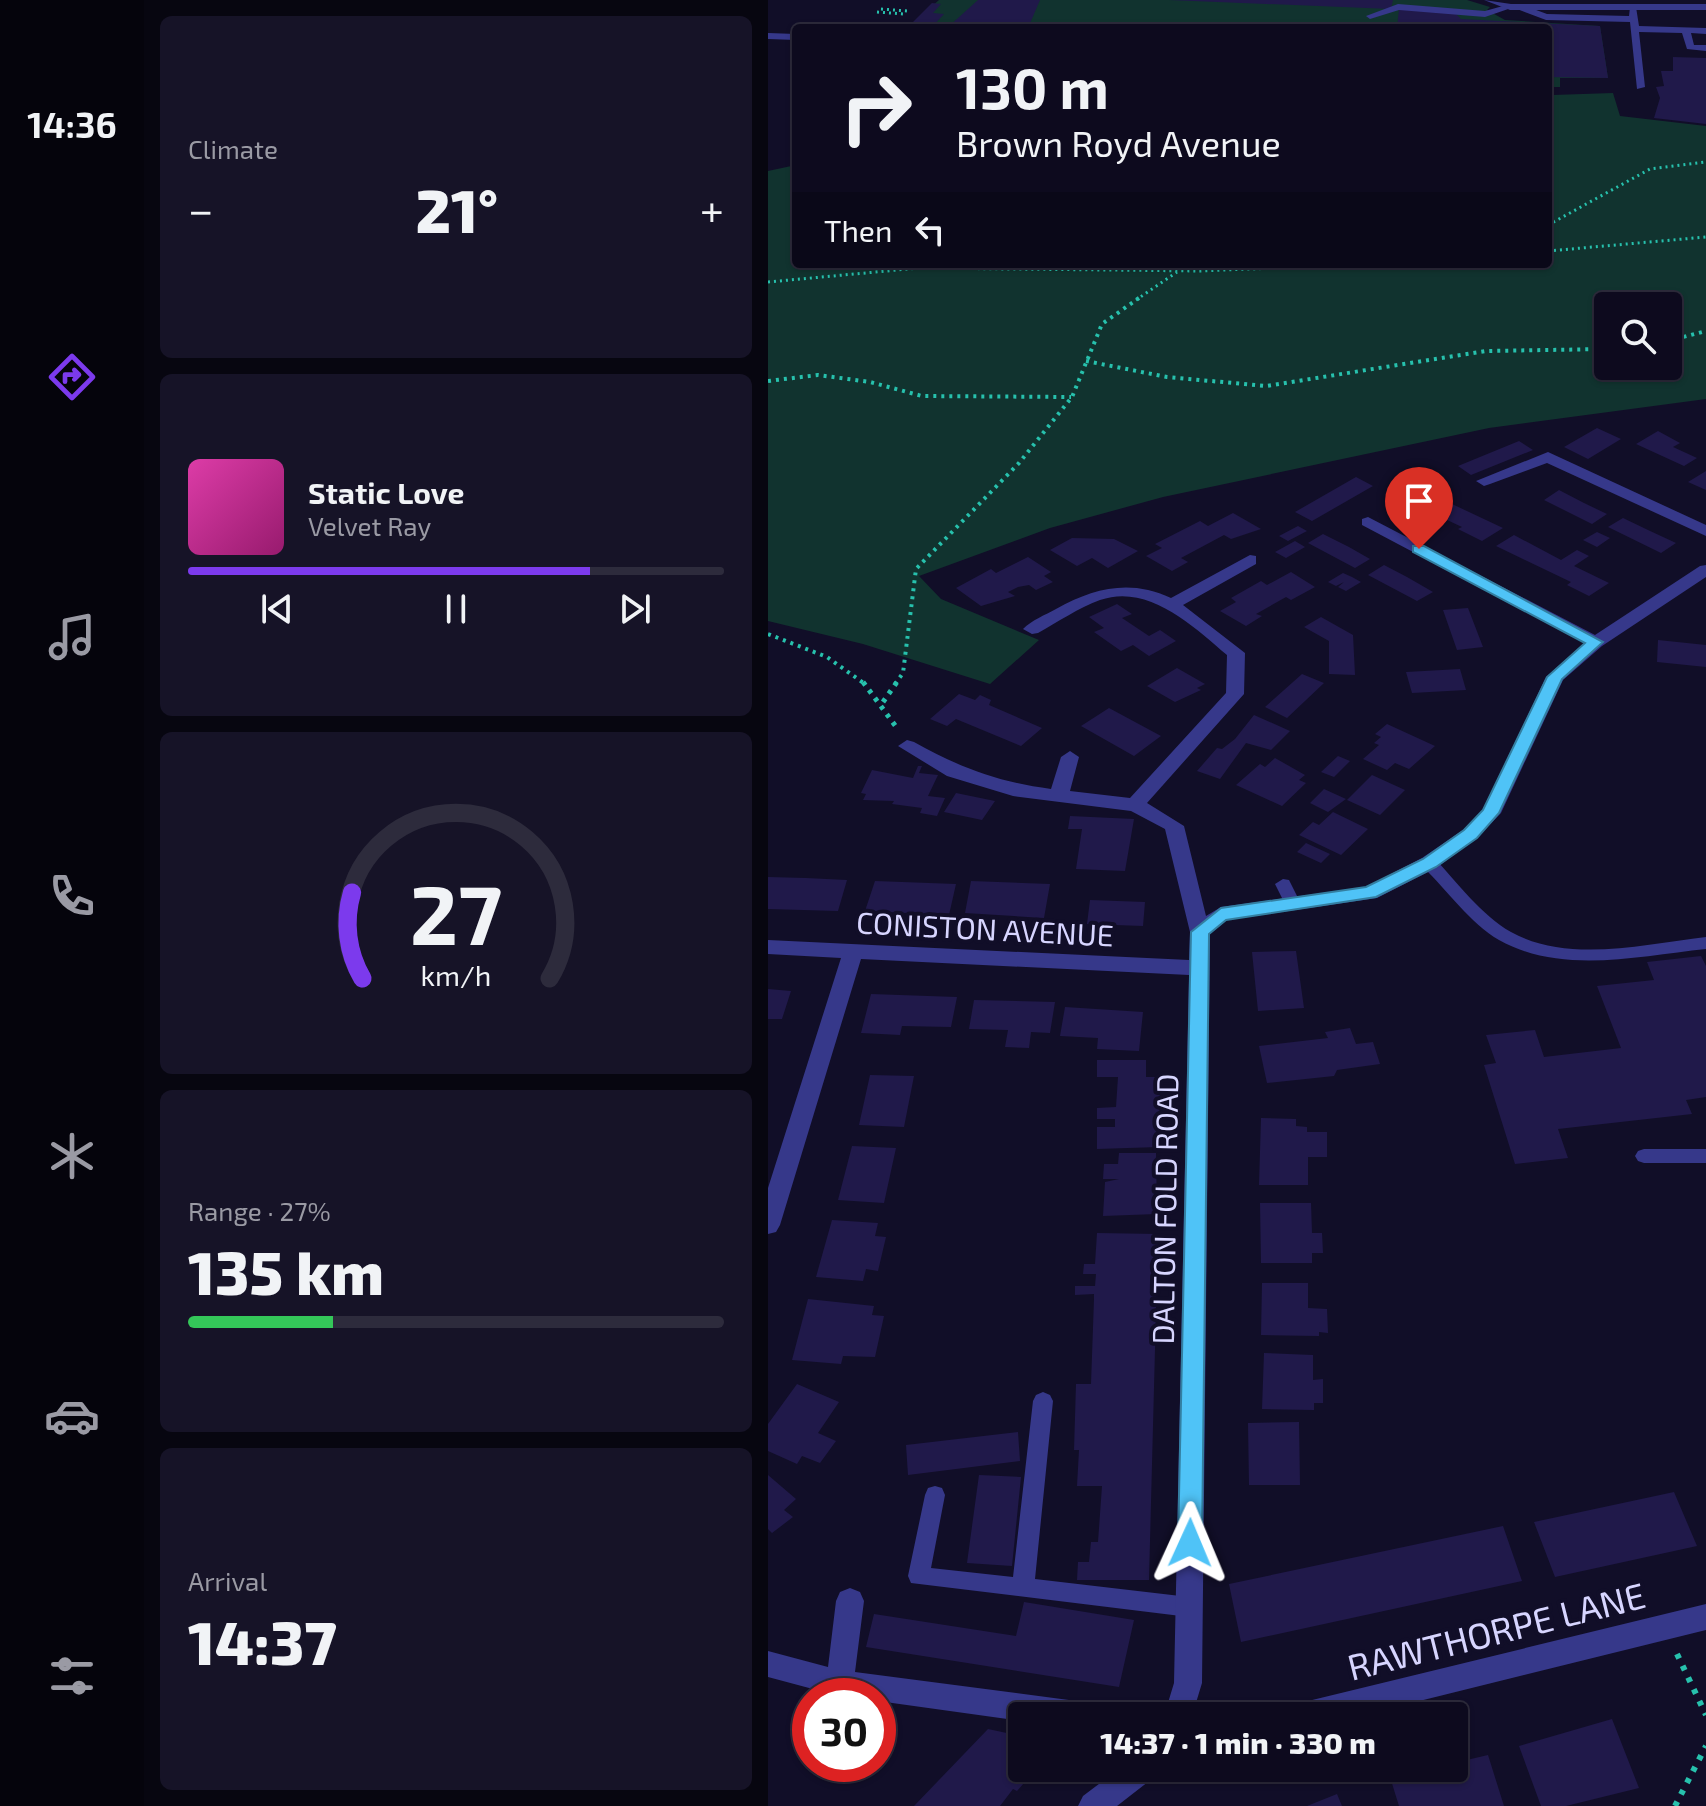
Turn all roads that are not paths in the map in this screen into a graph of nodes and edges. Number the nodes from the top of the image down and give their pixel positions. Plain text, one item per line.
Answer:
1 (1489, 0) edge
2 (1515, 7) junction
3 (1706, 7) edge
4 (1636, 13) edge
5 (1370, 16) dead end
6 (1686, 31) junction
7 (1706, 31) edge
8 (768, 36) edge
9 (792, 37) edge
10 (1706, 48) edge
11 (1640, 87) dead end
12 (1484, 481) dead end
13 (1368, 522) dead end
14 (1706, 531) edge
15 (1250, 560) dead end
16 (1706, 570) edge
17 (1173, 604) junction
18 (1032, 629) dead end
19 (1596, 642) junction
20 (907, 746) road end
21 (1070, 757) dead end
22 (1059, 795) junction
23 (1135, 805) junction
24 (1429, 863) junction
25 (1283, 884) dead end
26 (1293, 904) junction
27 (1200, 932) junction
28 (1706, 943) edge
29 (768, 947) edge
30 (853, 952) junction
31 (1200, 968) junction
32 (1644, 1156) dead end
33 (1706, 1156) edge
34 (768, 1225) edge
35 (1043, 1401) dead end
36 (935, 1495) dead end
37 (1023, 1588) junction
38 (850, 1601) dead end
39 (1189, 1607) junction
40 (1706, 1617) edge
41 (768, 1664) edge
42 (821, 1678) edge
43 (841, 1678) edge
44 (896, 1691) edge
45 (1182, 1702) edge
46 (1361, 1702) edge
47 (1008, 1706) edge
48 (1125, 1782) edge
49 (1093, 1806) edge

1 - 2 street
2 - 4 street
2 - 5 lane
3 - 4 street
4 - 6 lane
4 - 11 lane
6 - 7 lane
6 - 10 lane
8 - 9 lane
12 - 14 street
13 - 19 street
15 - 17 street
16 - 19 street
17 - 18 street
17 - 23 street
19 - 24 street
20 - 22 street, DALTON FOLD ROAD
21 - 22 street
22 - 23 street, DALTON FOLD ROAD
23 - 27 street, DALTON FOLD ROAD
24 - 26 street
24 - 28 lane
25 - 26 lane
26 - 27 street
27 - 31 street, DALTON FOLD ROAD
29 - 30 street, CONISTON AVENUE
30 - 31 street, CONISTON AVENUE
30 - 34 street
31 - 39 street, DALTON FOLD ROAD
32 - 33 lane
35 - 37 lane
36 - 37 lane
37 - 39 lane
38 - 43 street
39 - 45 street, DALTON FOLD ROAD
40 - 46 street, RAWTHORPE LANE
41 - 42 street
44 - 47 street
48 - 49 street

